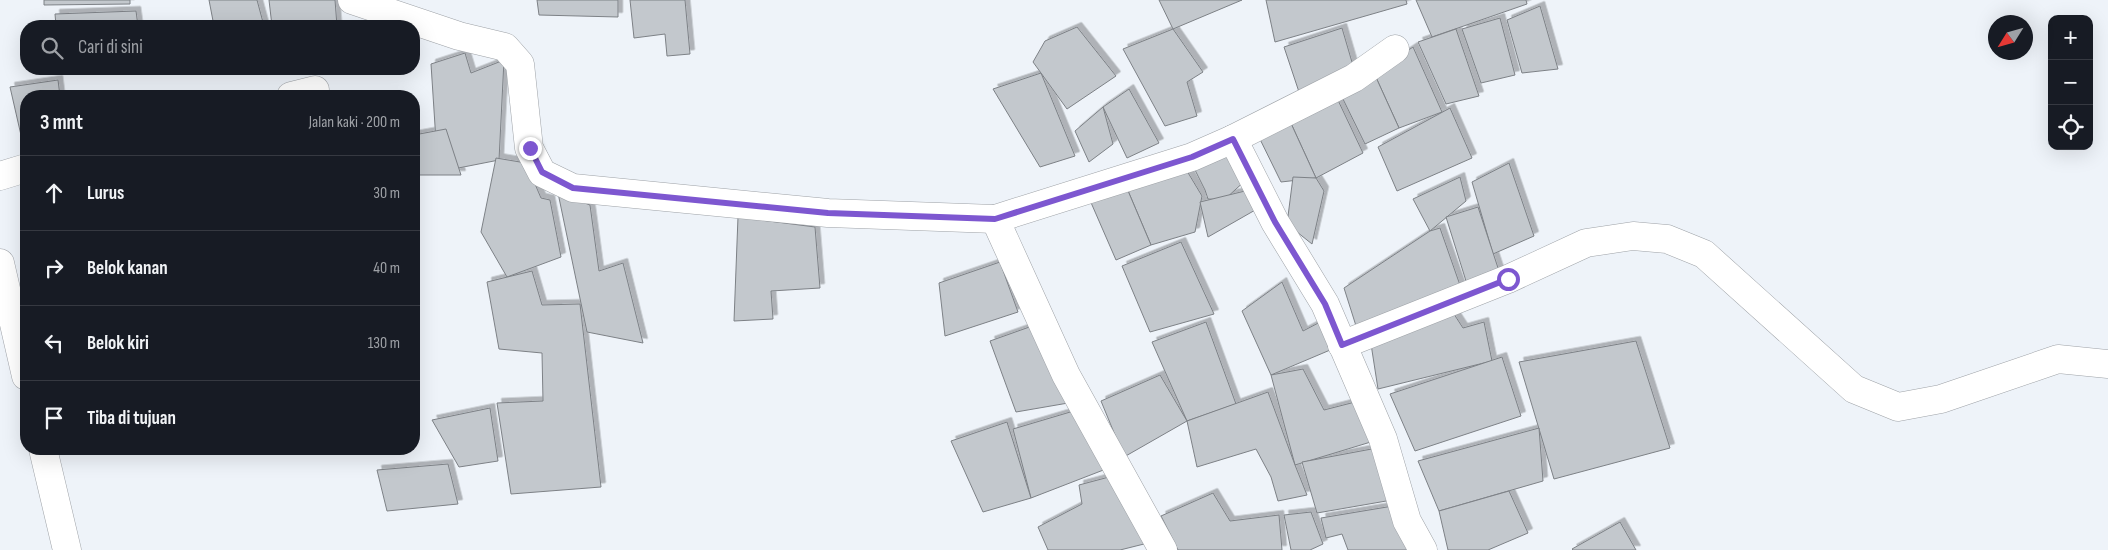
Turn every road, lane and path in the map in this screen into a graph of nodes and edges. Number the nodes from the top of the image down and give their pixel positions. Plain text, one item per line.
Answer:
1 (352, 0) edge
2 (411, 20) edge
3 (420, 23) edge
4 (1395, 49) dead end
5 (1233, 139) junction
6 (20, 170) edge
7 (0, 176) edge
8 (995, 219) junction
9 (0, 263) edge
10 (1342, 345) junction
11 (20, 350) edge
12 (2108, 364) edge
13 (44, 455) edge
14 (67, 550) edge
15 (1163, 550) edge
16 (1422, 550) edge

1 - 2 street
3 - 8 street
4 - 5 street
5 - 8 street
5 - 10 street
6 - 7 street
8 - 15 street
9 - 11 street
10 - 12 street
10 - 16 street
13 - 14 street

